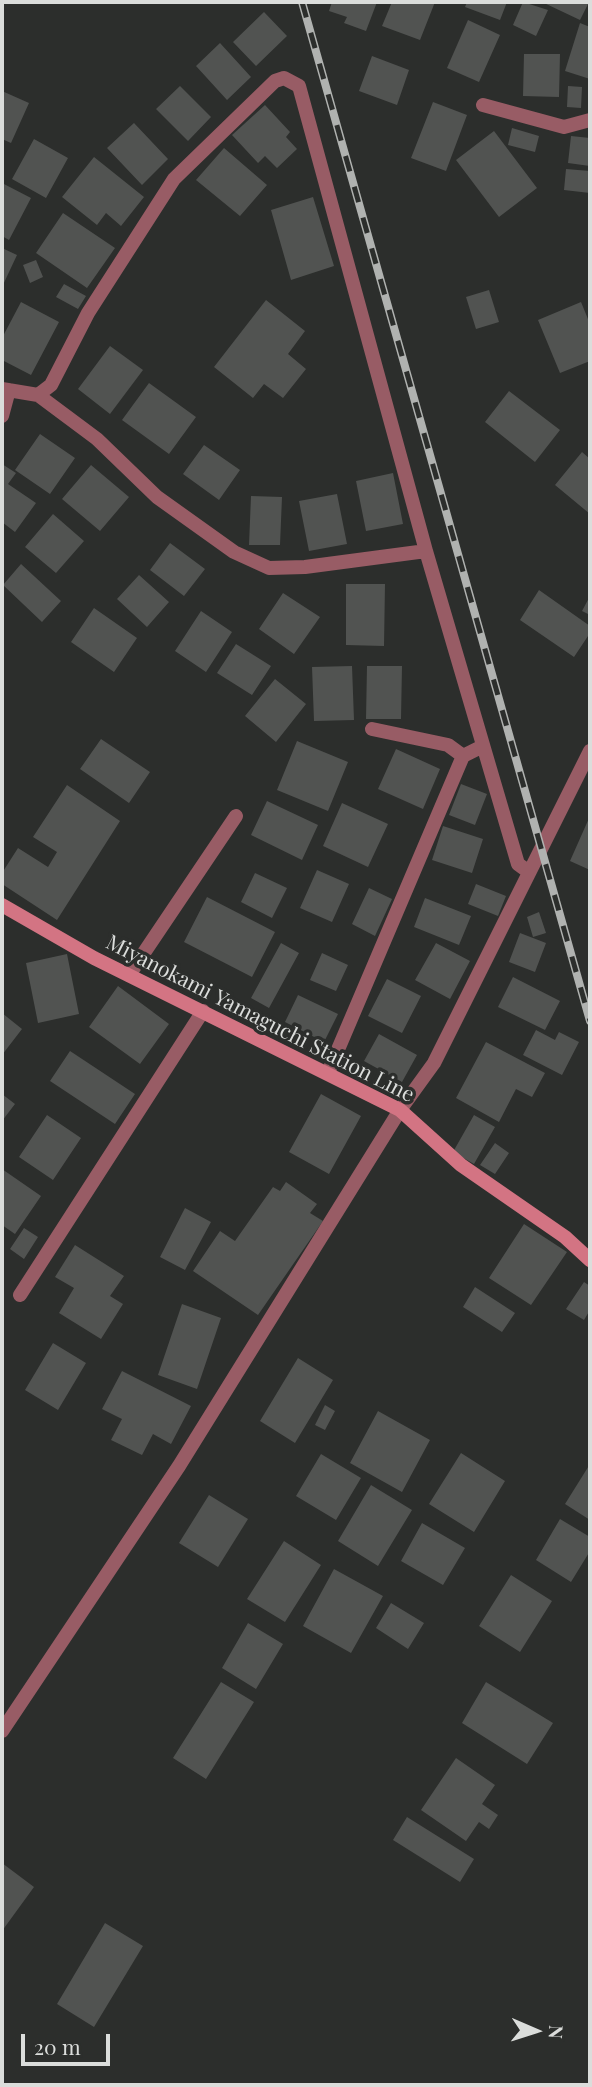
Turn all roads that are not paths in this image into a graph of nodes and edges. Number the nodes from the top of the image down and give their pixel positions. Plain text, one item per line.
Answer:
1 (482, 105) dead end
2 (590, 120) edge
3 (6, 389) edge
4 (38, 395) junction
5 (2, 416) edge
6 (426, 551) junction
7 (372, 729) dead end
8 (481, 747) junction
9 (590, 751) edge
10 (463, 756) junction
11 (236, 816) dead end
12 (529, 872) junction
13 (2, 905) edge
14 (129, 975) junction
15 (203, 1011) junction
16 (328, 1073) junction
17 (400, 1110) junction
18 (590, 1260) edge
19 (20, 1295) dead end
20 (2, 1731) edge

1 - 2 street
3 - 4 street
3 - 5 street
4 - 6 street
4 - 6 street
6 - 8 street
7 - 10 street
8 - 10 street
8 - 12 street
9 - 12 street
10 - 16 street
11 - 14 street
12 - 17 street
13 - 14 main road, Miyanokami Yamaguchi Station Line
14 - 15 main road, Miyanokami Yamaguchi Station Line
15 - 16 main road, Miyanokami Yamaguchi Station Line
15 - 19 street
16 - 17 main road, Miyanokami Yamaguchi Station Line
17 - 18 main road, Miyanokami Yamaguchi Station Line
17 - 20 street

